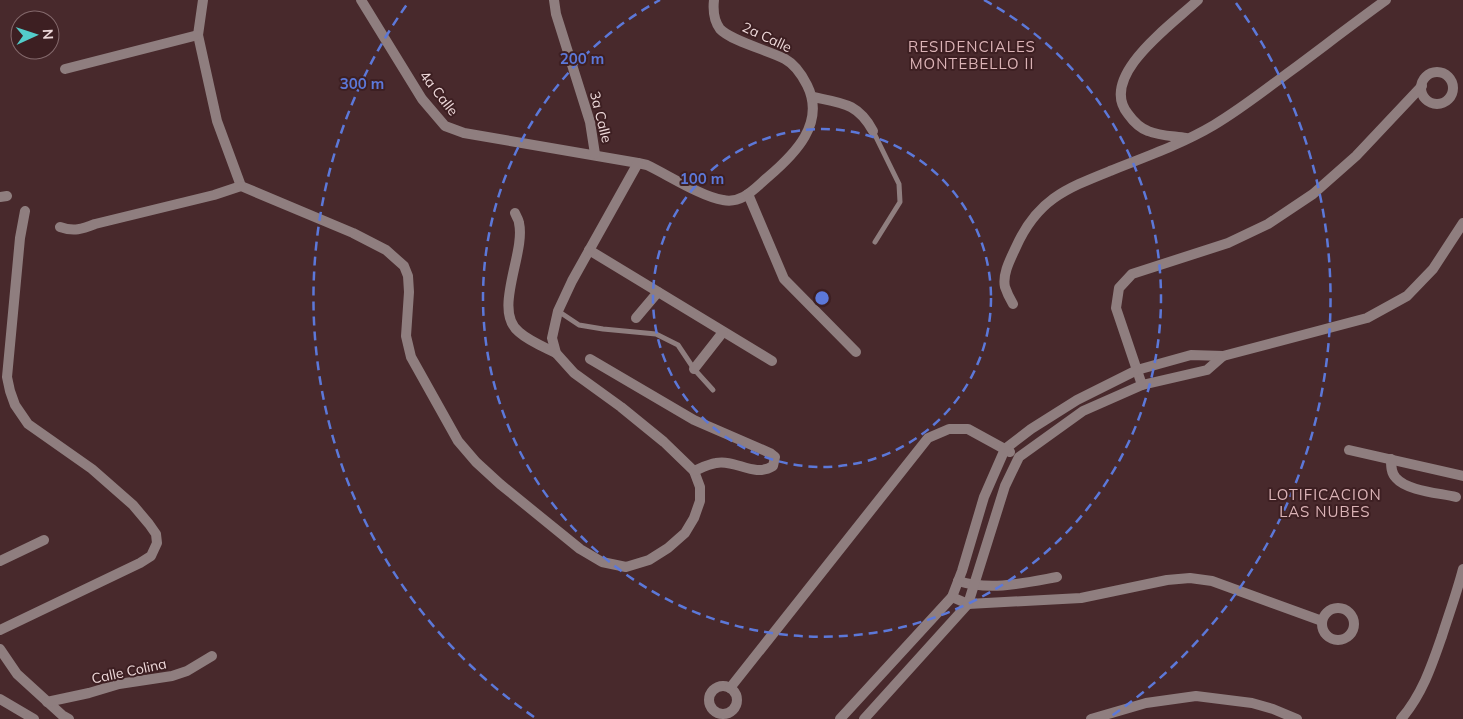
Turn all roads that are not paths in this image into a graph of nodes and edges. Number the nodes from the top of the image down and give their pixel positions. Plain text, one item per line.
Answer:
1 (203, 0) edge
2 (361, 0) edge
3 (554, 0) edge
4 (714, 0) edge
5 (1198, 0) edge
6 (1386, 0) edge
7 (198, 35) junction
8 (65, 69) dead end
9 (1422, 86) dead end
10 (813, 97) junction
11 (874, 131) joint
12 (1187, 138) junction
13 (595, 154) junction
14 (638, 163) junction
15 (241, 186) junction
16 (748, 194) junction
17 (24, 211) dead end
18 (515, 213) dead end
19 (1463, 223) edge
20 (60, 227) dead end
21 (875, 242) dead end
22 (589, 250) junction
23 (658, 292) junction
24 (1013, 304) dead end
25 (558, 310) junction
26 (636, 318) dead end
27 (723, 332) junction
28 (856, 352) dead end
29 (556, 354) junction
30 (1223, 356) junction
31 (590, 360) dead end
32 (772, 361) dead end
33 (694, 369) junction
34 (1137, 370) junction
35 (1142, 385) junction
36 (713, 390) dead end
37 (1004, 449) junction
38 (1349, 450) dead end
39 (1019, 457) junction
40 (1391, 459) junction
41 (694, 471) junction
42 (1463, 476) edge
43 (1456, 497) dead end
44 (44, 540) dead end
45 (0, 561) edge
46 (1463, 569) edge
47 (1057, 577) dead end
48 (958, 580) junction
49 (974, 585) junction
50 (952, 597) junction
51 (968, 604) junction
52 (1322, 621) dead end
53 (0, 630) edge
54 (0, 649) edge
55 (212, 656) dead end
56 (730, 688) dead end
57 (0, 699) edge
58 (47, 702) junction
59 (34, 719) edge
60 (70, 719) edge
61 (840, 719) edge
62 (864, 719) edge
63 (1092, 719) edge
64 (1296, 719) edge
65 (1401, 719) edge

1 - 7 street
2 - 13 street, 4a Calle
3 - 13 street, 3a Calle
4 - 10 street, 2a Calle
5 - 12 street
6 - 12 street
7 - 8 street
7 - 15 street
9 - 34 street
10 - 11 street
10 - 16 street
11 - 21 lane
12 - 24 street
13 - 14 street, 4a Calle
14 - 16 street, 4a Calle
14 - 22 street
15 - 20 street
15 - 41 street
16 - 28 street
17 - 53 street
18 - 29 street
19 - 30 street
22 - 23 street
22 - 25 street
23 - 26 street
23 - 27 street
25 - 29 street
25 - 33 lane
27 - 32 street
27 - 33 street
29 - 41 street
30 - 34 street
30 - 35 street
31 - 41 street
33 - 36 lane
34 - 35 street
34 - 37 street
35 - 39 street
37 - 39 street
37 - 48 street
37 - 56 street
38 - 40 street
39 - 49 street
40 - 42 street
40 - 43 street
44 - 45 street
46 - 65 street
47 - 49 street
48 - 49 street
48 - 50 street
49 - 51 street
50 - 51 street
50 - 61 street
51 - 52 street
51 - 62 street
54 - 58 street
55 - 58 street, Calle Colina
57 - 59 street
58 - 60 street
63 - 64 street

